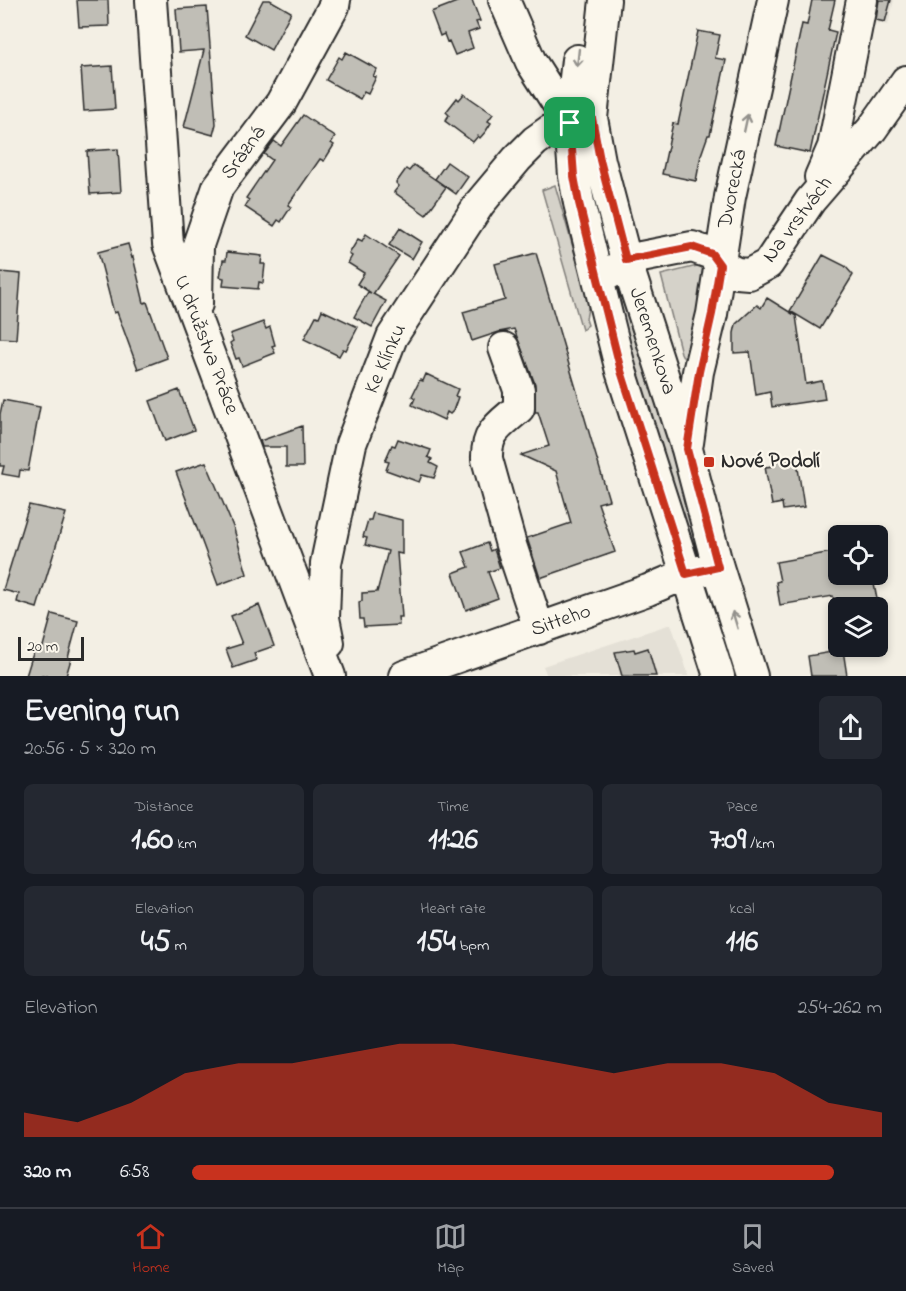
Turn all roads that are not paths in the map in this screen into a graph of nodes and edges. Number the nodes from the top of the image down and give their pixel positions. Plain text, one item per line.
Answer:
1 (150, 0) edge
2 (335, 0) edge
3 (504, 0) edge
4 (585, 0) edge
5 (605, 0) edge
6 (773, 0) edge
7 (862, 0) edge
8 (906, 81) edge
9 (581, 120) junction
10 (810, 201) junction
11 (626, 260) junction
12 (720, 265) junction
13 (603, 292) junction
14 (197, 319) junction
15 (504, 348) dead end
16 (687, 449) junction
17 (718, 567) junction
18 (686, 574) junction
19 (539, 628) junction
20 (332, 676) edge
21 (404, 676) edge
22 (718, 676) edge
23 (752, 676) edge

1 - 14 street, U družstva Práce
2 - 14 street, Srázná
3 - 9 street
4 -> 9 street, Jeremenkova
5 - 9 street, Jeremenkova
12 -> 6 street, Dvorecká
7 - 10 street
8 - 10 street, Na vrstvách
9 - 11 street, Jeremenkova
9 - 13 street, Jeremenkova
9 - 20 street, Ke Klínku
10 - 12 street, Na vrstvách
11 - 12 street, Na vrstvách
11 - 13 street
11 - 16 street, Jeremenkova
12 - 16 street, Dvorecká
13 - 18 street, Jeremenkova
14 - 20 street, U družstva Práce
15 - 19 street
16 - 17 street, Jeremenkova
17 - 18 street, Sitteho
23 -> 17 street, Jeremenkova
18 - 19 street, Sitteho
18 - 22 street, Jeremenkova
19 - 21 street, Sitteho

